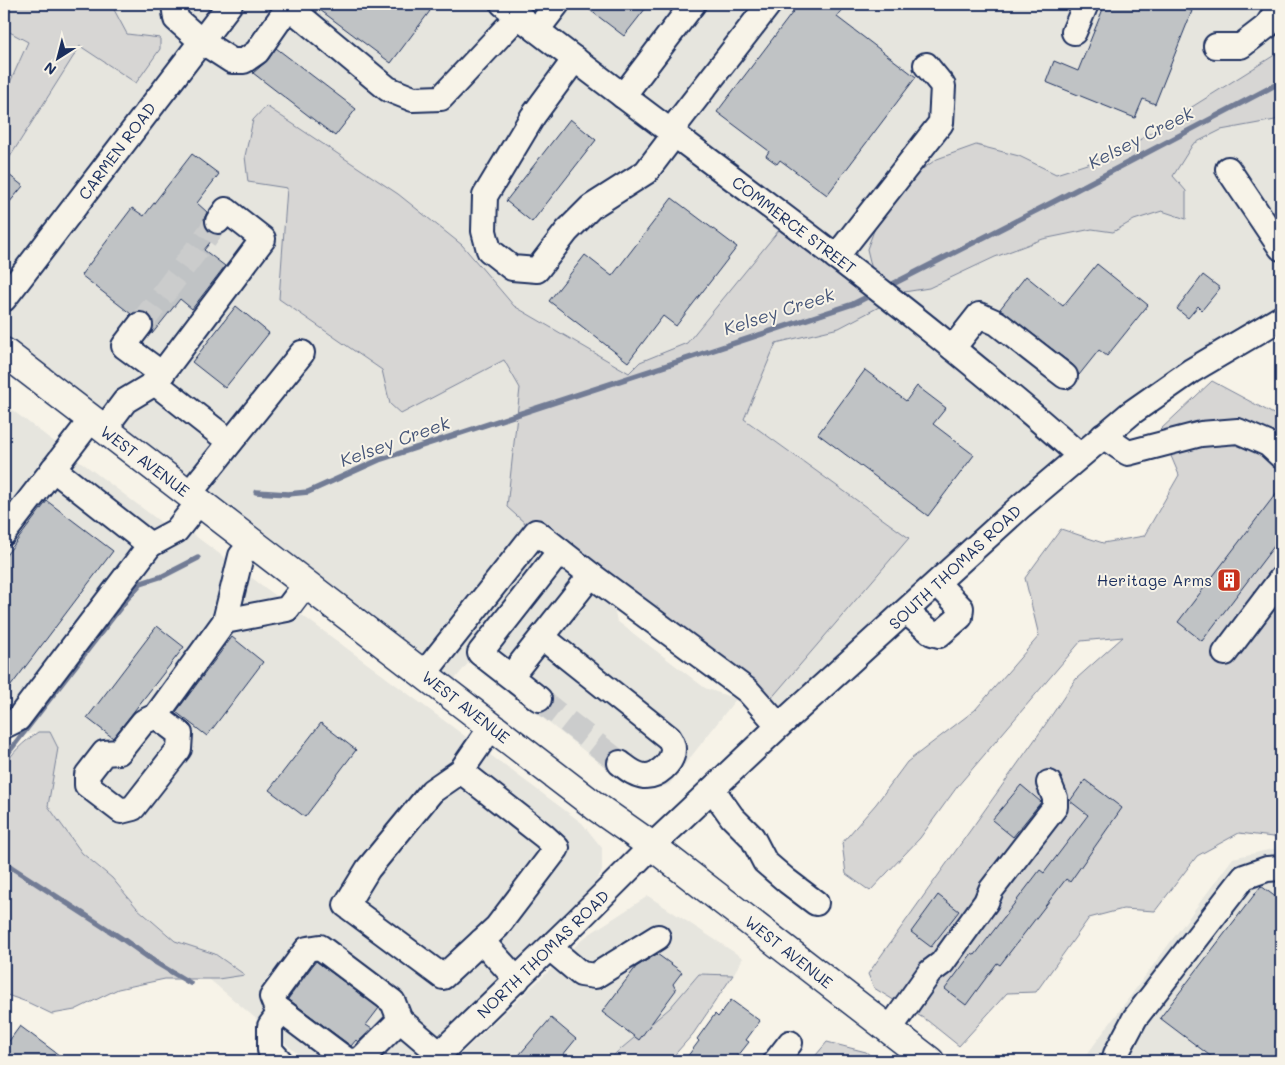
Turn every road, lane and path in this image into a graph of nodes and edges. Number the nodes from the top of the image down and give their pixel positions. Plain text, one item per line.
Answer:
1 (174, 4) edge
2 (230, 4) edge
3 (556, 4) edge
4 (694, 4) edge
5 (769, 4) edge
6 (1086, 4) edge
7 (1281, 4) edge
8 (288, 5) edge
9 (511, 10) edge
10 (537, 30) junction
11 (1074, 32) dead end
12 (201, 41) junction
13 (1216, 46) dead end
14 (574, 59) junction
15 (926, 65) dead end
16 (624, 96) junction
17 (672, 133) junction
18 (1228, 170) dead end
19 (218, 221) tunnel mouth
20 (1281, 248) edge
21 (836, 257) junction
22 (4, 299) edge
23 (1281, 318) edge
24 (140, 325) tunnel mouth
25 (953, 348) junction
26 (4, 352) edge
27 (302, 353) dead end
28 (1065, 376) dead end
29 (159, 378) junction
30 (98, 425) junction
31 (1103, 436) junction
32 (230, 442) junction
33 (1079, 455) junction
34 (1281, 456) edge
35 (53, 469) junction
36 (194, 498) junction
37 (4, 533) edge
38 (252, 543) junction
39 (150, 545) junction
40 (560, 551) junction
41 (591, 575) junction
42 (1281, 580) edge
43 (938, 583) junction
44 (306, 584) junction
45 (906, 612) junction
46 (225, 621) junction
47 (542, 637) junction
48 (1225, 653) dead end
49 (424, 674) junction
50 (510, 676) junction
51 (539, 699) tunnel mouth
52 (156, 716) dead end
53 (4, 726) edge
54 (492, 726) junction
55 (779, 726) junction
56 (620, 762) tunnel mouth
57 (460, 771) junction
58 (1049, 782) dead end
59 (713, 790) junction
60 (652, 846) junction
61 (1281, 868) edge
62 (816, 903) dead end
63 (658, 937) dead end
64 (482, 941) junction
65 (550, 948) junction
66 (517, 980) junction
67 (281, 1011) junction
68 (400, 1020) junction
69 (889, 1030) junction
70 (436, 1058) edge
71 (280, 1061) edge
72 (350, 1061) edge
73 (930, 1061) edge
74 (1114, 1061) edge

1 - 12 street
2 - 12 street, CARMEN ROAD
3 - 10 street
4 - 16 street
5 - 17 street
6 - 11 street
7 - 13 street
8 - 9 street
8 - 12 street
9 - 10 street, COMMERCE STREET
10 - 14 street, COMMERCE STREET
12 - 22 street, CARMEN ROAD
14 - 16 street, COMMERCE STREET
14 - 17 street
15 - 21 street
16 - 17 street, COMMERCE STREET
17 - 21 street, COMMERCE STREET
18 - 20 street
19 - 29 street
21 - 25 street, COMMERCE STREET
23 - 31 street, SOUTH THOMAS ROAD
24 - 29 street
25 - 28 street
25 - 33 street, COMMERCE STREET
26 - 30 main road, WEST AVENUE
27 - 32 street
29 - 30 street
29 - 32 street
30 - 35 street
30 - 36 main road, WEST AVENUE
31 - 33 street, SOUTH THOMAS ROAD
31 - 34 street
32 - 36 street
33 - 43 street, SOUTH THOMAS ROAD
35 - 37 street
35 - 39 street
36 - 38 main road, WEST AVENUE
36 - 39 street
38 - 44 main road, WEST AVENUE
38 - 46 street
39 - 53 street
40 - 41 street
40 - 49 street
40 - 50 street
41 - 47 street
41 - 55 street
42 - 48 street
43 - 45 street, SOUTH THOMAS ROAD
43 - 45 street
44 - 46 street
44 - 49 main road, WEST AVENUE
45 - 55 street, SOUTH THOMAS ROAD
46 - 52 street
47 - 50 street
47 - 56 street
49 - 54 main road, WEST AVENUE
50 - 51 street
54 - 57 street
54 - 60 main road, WEST AVENUE
55 - 59 street, SOUTH THOMAS ROAD
57 - 64 street
57 - 64 street
58 - 69 street
59 - 60 street, SOUTH THOMAS ROAD
59 - 62 street
60 - 65 street, NORTH THOMAS ROAD
60 - 69 main road, WEST AVENUE
61 - 74 street
63 - 65 street
64 - 66 street
65 - 66 street, NORTH THOMAS ROAD
66 - 70 street, NORTH THOMAS ROAD
67 - 68 street
67 - 71 street
67 - 72 street
68 - 70 street
68 - 72 street
69 - 73 main road, WEST AVENUE

